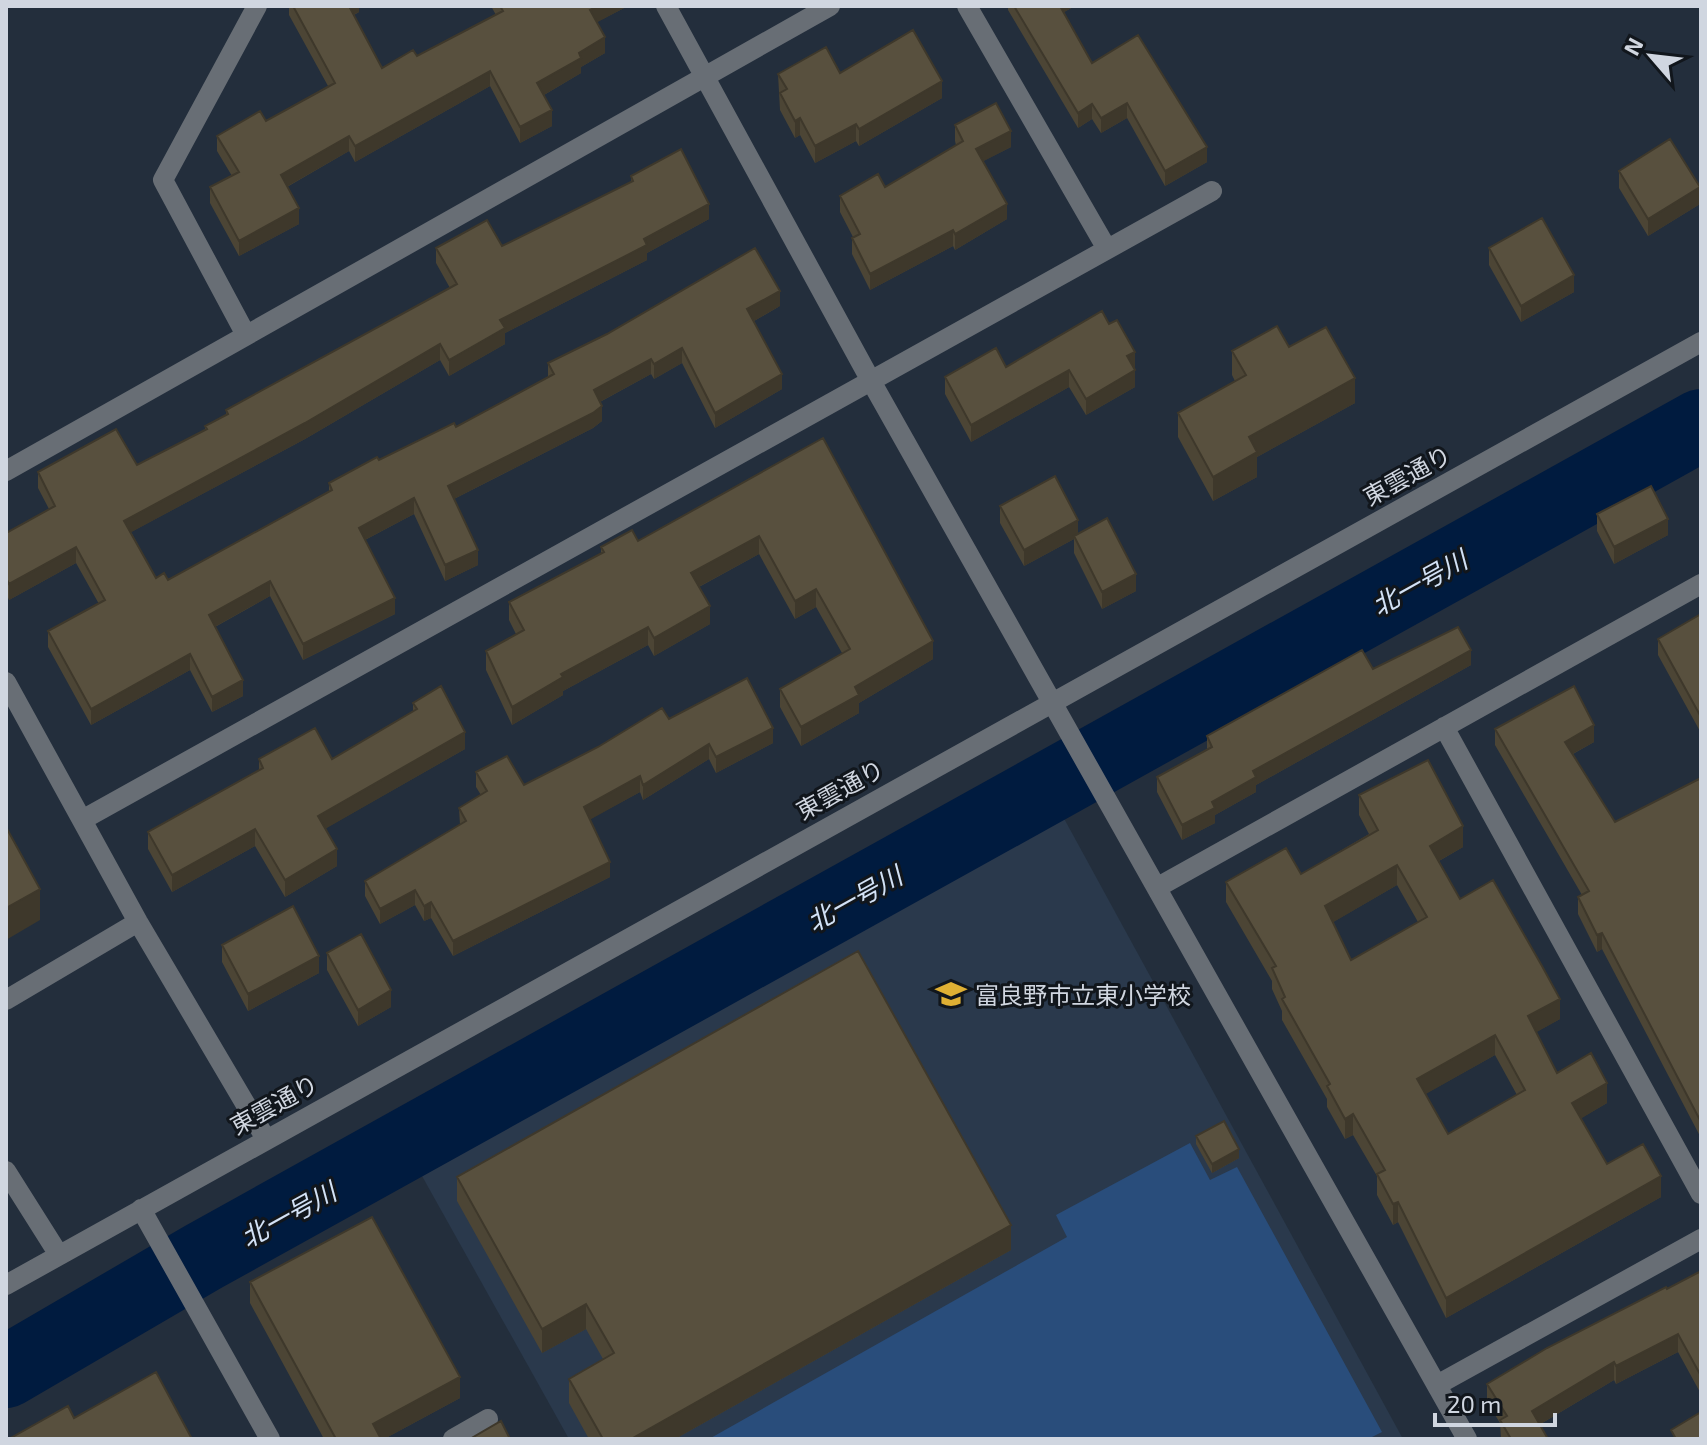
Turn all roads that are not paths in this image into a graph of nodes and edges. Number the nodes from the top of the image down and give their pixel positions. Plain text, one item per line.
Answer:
1 (257, 6) edge
2 (666, 6) edge
3 (830, 6) edge
4 (967, 6) edge
5 (705, 75) junction
6 (1212, 191) dead end
7 (1107, 249) junction
8 (246, 335) junction
9 (1701, 342) edge
10 (871, 381) junction
11 (6, 471) edge
12 (1701, 584) edge
13 (6, 682) edge
14 (1053, 701) junction
15 (1444, 727) junction
16 (82, 820) junction
17 (1158, 887) junction
18 (138, 922) junction
19 (6, 1000) edge
20 (266, 1139) junction
21 (6, 1171) edge
22 (1701, 1194) edge
23 (141, 1209) junction
24 (1701, 1239) edge
25 (59, 1255) junction
26 (6, 1285) edge
27 (1437, 1385) junction
28 (488, 1419) dead end
29 (270, 1439) edge
30 (453, 1439) edge
31 (1467, 1439) edge

1 - 8 street
2 - 5 street
3 - 5 street
4 - 7 street
5 - 8 street
5 - 10 street
6 - 7 street
7 - 10 street
8 - 11 street
9 - 14 street, 東雲通り
10 - 14 street
10 - 16 street
12 - 15 street
13 - 16 street
14 - 17 street
14 - 20 street, 東雲通り
15 - 17 street
15 - 22 street
16 - 18 street
17 - 27 street
18 - 19 street
18 - 20 street
20 - 23 street, 東雲通り
21 - 25 street
23 - 25 street, 東雲通り
23 - 29 street
24 - 27 street
25 - 26 street, 東雲通り
27 - 31 street
28 - 30 street

